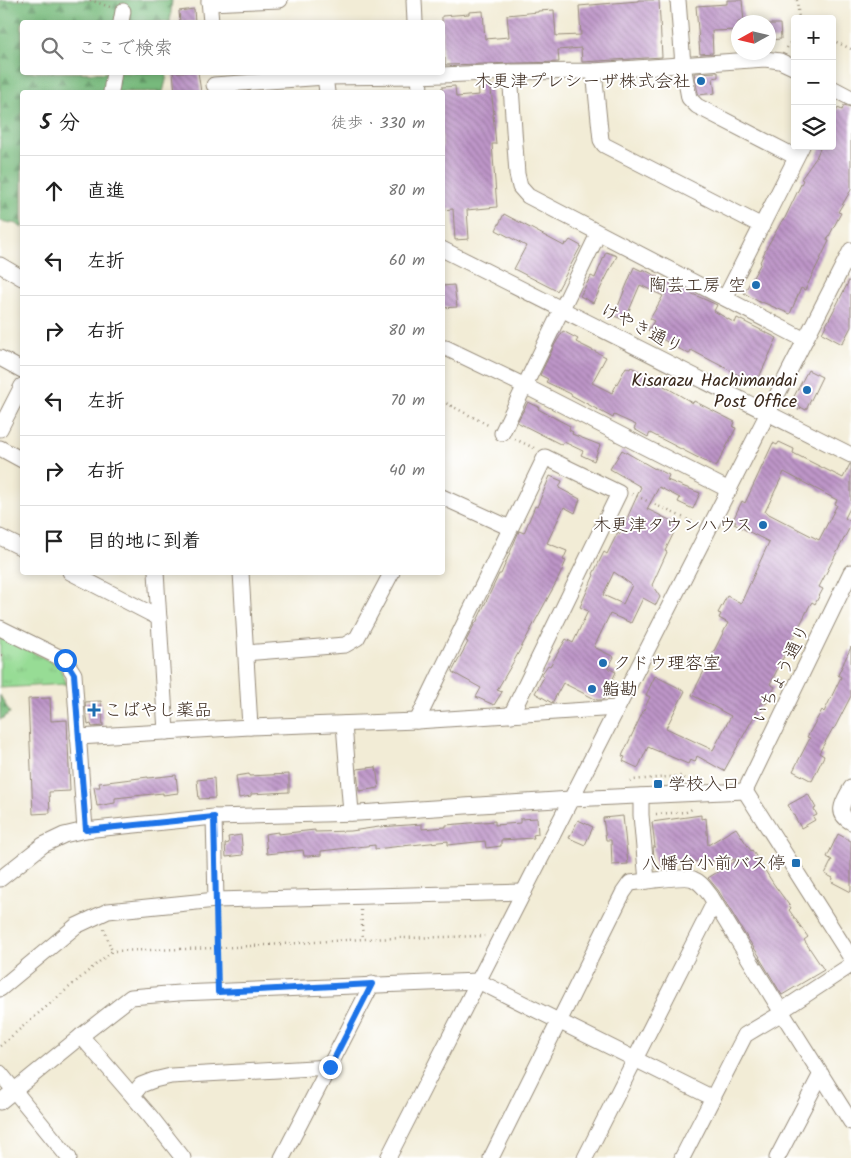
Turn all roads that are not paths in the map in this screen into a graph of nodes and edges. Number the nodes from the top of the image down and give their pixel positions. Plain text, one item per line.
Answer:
1 (280, 0) edge
2 (414, 0) edge
3 (678, 0) edge
4 (209, 2) edge
5 (210, 20) edge
6 (415, 20) edge
7 (684, 65) junction
8 (791, 66) edge
9 (594, 70) junction
10 (510, 72) junction
11 (445, 73) edge
12 (114, 75) edge
13 (388, 75) edge
14 (419, 75) edge
15 (325, 77) junction
16 (214, 83) edge
17 (111, 90) edge
18 (326, 90) edge
19 (420, 90) edge
20 (836, 90) edge
21 (851, 98) edge
22 (799, 151) edge
23 (762, 226) junction
24 (598, 234) junction
25 (445, 250) edge
26 (851, 250) edge
27 (0, 265) edge
28 (20, 277) edge
29 (725, 298) junction
30 (563, 309) junction
31 (805, 340) junction
32 (445, 348) edge
33 (0, 358) edge
34 (20, 369) edge
35 (525, 386) junction
36 (20, 390) edge
37 (768, 412) junction
38 (0, 429) edge
39 (502, 433) dead end
40 (0, 448) edge
41 (851, 455) edge
42 (20, 459) edge
43 (729, 490) junction
44 (445, 498) edge
45 (510, 528) junction
46 (0, 537) edge
47 (20, 547) edge
48 (851, 572) edge
49 (76, 575) edge
50 (156, 575) edge
51 (242, 575) edge
52 (390, 575) edge
53 (159, 618) junction
54 (0, 628) edge
55 (246, 653) junction
56 (617, 708) junction
57 (511, 715) junction
58 (417, 721) junction
59 (344, 724) junction
60 (250, 727) junction
61 (166, 732) junction
62 (78, 737) junction
63 (851, 788) edge
64 (745, 791) junction
65 (641, 796) junction
66 (571, 799) junction
67 (351, 814) junction
68 (214, 817) junction
69 (851, 822) edge
70 (86, 830) junction
71 (0, 879) edge
72 (647, 880) junction
73 (524, 892) junction
74 (216, 900) junction
75 (714, 903) junction
76 (851, 958) edge
77 (851, 965) edge
78 (478, 980) junction
79 (372, 984) junction
80 (0, 989) edge
81 (781, 1012) junction
82 (560, 1021) junction
83 (80, 1036) junction
84 (635, 1059) junction
85 (330, 1067) junction
86 (0, 1072) edge
87 (821, 1074) junction
88 (14, 1090) junction
89 (133, 1096) junction
90 (713, 1098) junction
91 (0, 1102) edge
92 (851, 1122) edge
93 (69, 1158) edge
94 (183, 1158) edge
95 (282, 1158) edge
96 (388, 1158) edge
97 (491, 1158) edge
98 (585, 1158) edge
99 (682, 1158) edge
100 (777, 1158) edge

1 - 4 street
2 - 6 street
3 - 7 street
4 - 5 street
7 - 8 street
7 - 9 street
7 - 22 street
9 - 10 street
9 - 23 street
10 - 11 street
10 - 24 street
12 - 17 street
13 - 15 street
14 - 19 street
15 - 16 street
15 - 18 street
20 - 21 street
22 - 23 street
23 - 29 street
24 - 29 street
24 - 30 street
25 - 30 street, けやき通り
26 - 31 street
27 - 28 street
29 - 31 street
30 - 35 street
30 - 37 street, けやき通り
31 - 37 street
32 - 35 street
33 - 34 street
35 - 39 street
35 - 43 street
36 - 38 street
37 - 41 street, けやき通り
37 - 43 street
40 - 42 street
43 - 56 street
44 - 45 street
45 - 57 street
45 - 58 street
46 - 47 street
48 - 64 street, いちょう通り
49 - 53 street
50 - 53 street
51 - 55 street
52 - 55 street
53 - 61 street
54 - 62 street
55 - 60 street
56 - 57 street
56 - 66 street
57 - 58 street
58 - 59 street
59 - 60 street
59 - 67 street
60 - 61 street
61 - 62 street
62 - 70 street
63 - 69 street
64 - 65 street
64 - 76 street
65 - 66 street
65 - 72 street
66 - 67 street
66 - 73 street
67 - 68 street
68 - 70 street
68 - 74 street
70 - 71 street
72 - 75 street
72 - 82 street
73 - 74 street
73 - 78 street
74 - 80 street
75 - 81 street
75 - 84 street
77 - 81 street
78 - 79 street
78 - 82 street
78 - 96 street
79 - 83 street
79 - 85 street
81 - 87 street
81 - 90 street
82 - 84 street
82 - 97 street
83 - 88 street
83 - 89 street
84 - 90 street
84 - 98 street
85 - 89 street
85 - 95 street
86 - 88 street
87 - 92 street
87 - 100 street
88 - 91 street
88 - 93 street
89 - 94 street
90 - 99 street

